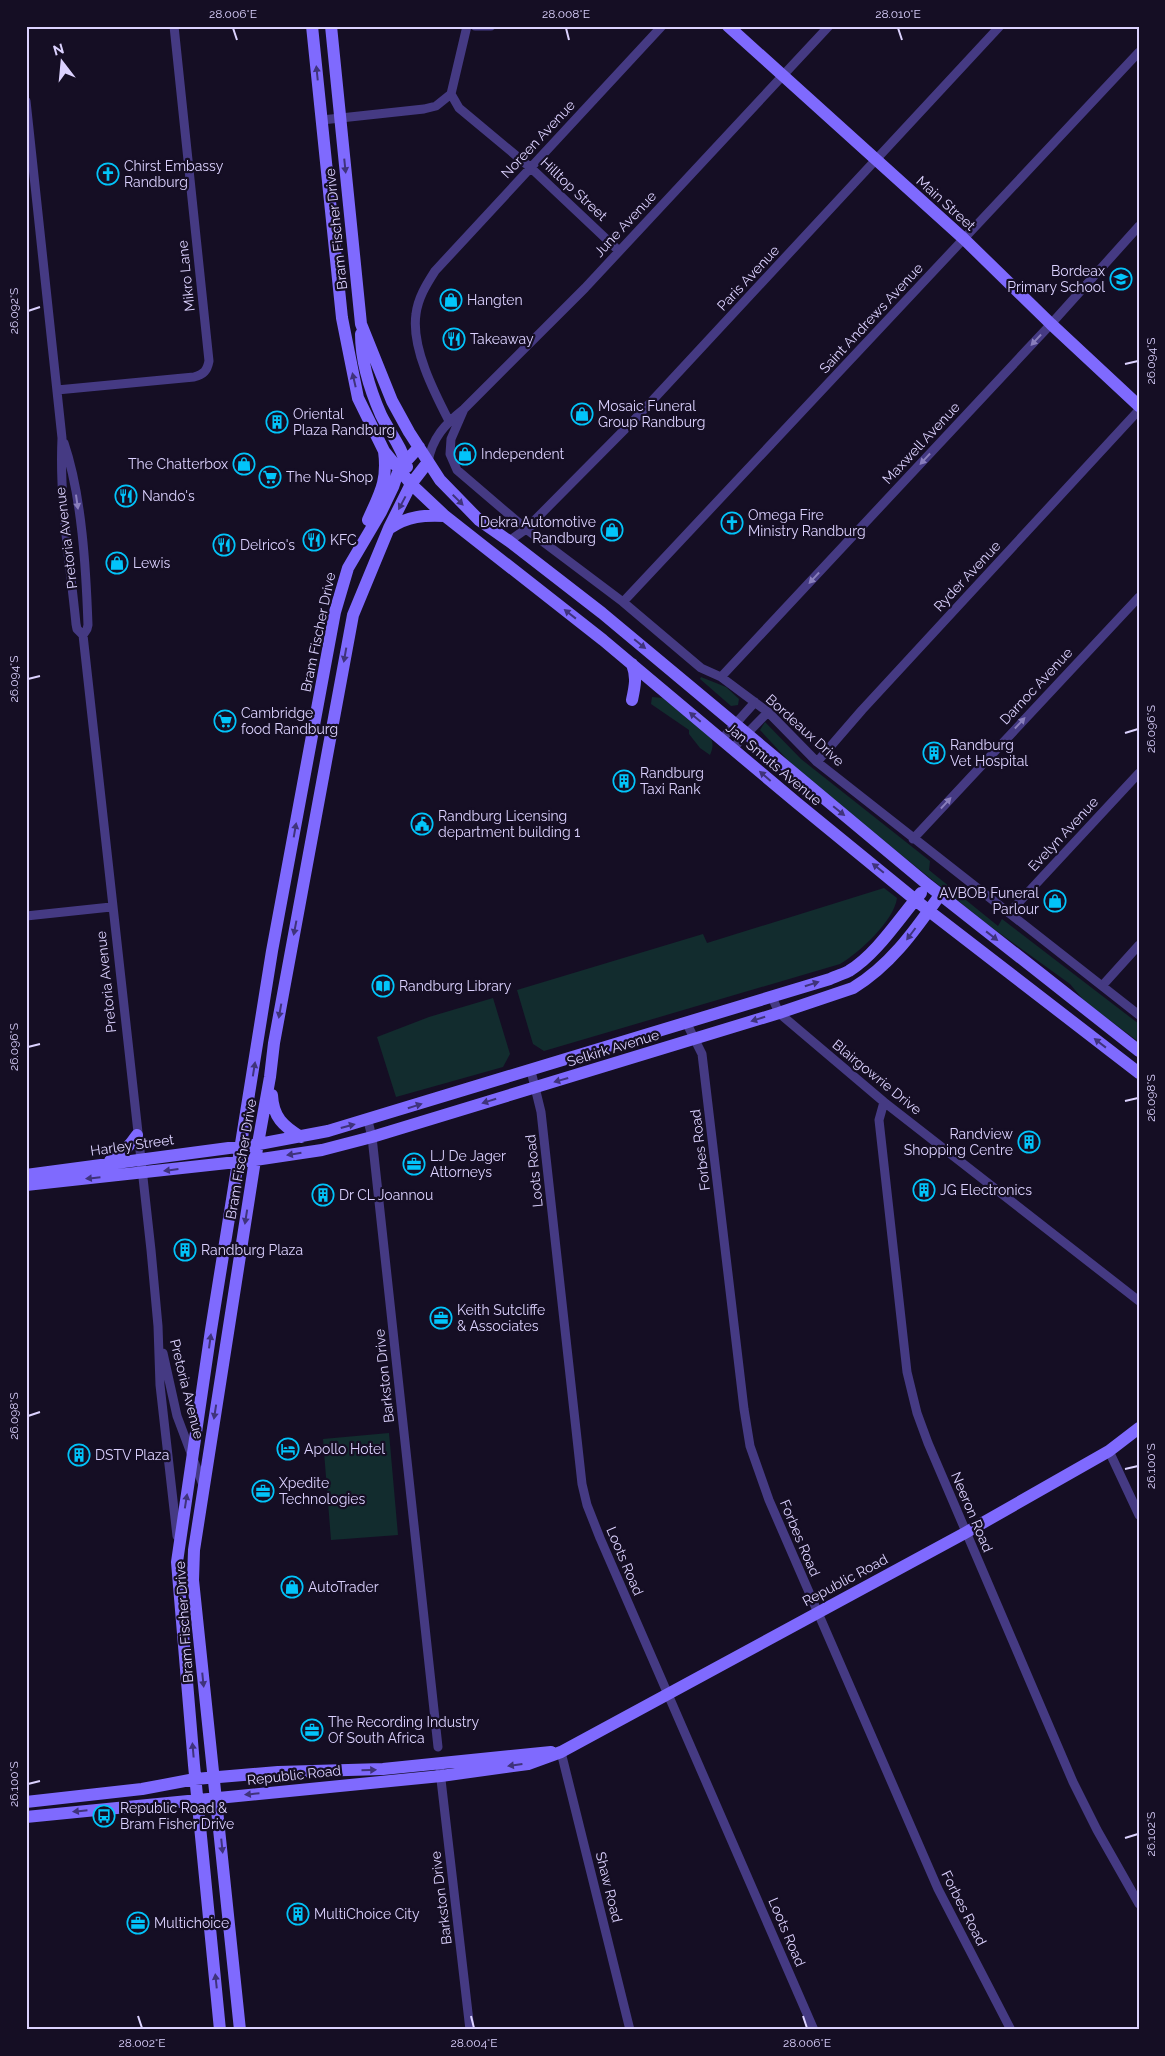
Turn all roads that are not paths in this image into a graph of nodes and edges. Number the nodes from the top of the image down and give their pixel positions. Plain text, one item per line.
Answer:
1 (174, 26) edge
2 (312, 26) edge
3 (331, 26) edge
4 (466, 26) edge
5 (475, 26) edge
6 (491, 26) edge
7 (662, 26) edge
8 (728, 26) edge
9 (829, 26) edge
10 (1000, 26) edge
11 (1139, 52) edge
12 (782, 75) junction
13 (451, 94) junction
14 (26, 101) edge
15 (340, 118) junction
16 (322, 120) junction
17 (877, 160) junction
18 (531, 168) junction
19 (31, 183) edge
20 (1139, 226) edge
21 (964, 239) junction
22 (619, 251) junction
23 (361, 324) junction
24 (1051, 324) junction
25 (57, 390) junction
26 (1139, 406) edge
27 (464, 409) junction
28 (1139, 410) edge
29 (449, 421) junction
30 (437, 436) junction
31 (62, 438) junction
32 (419, 447) junction
33 (384, 450) junction
34 (428, 462) junction
35 (402, 465) junction
36 (411, 484) junction
37 (445, 516) junction
38 (389, 528) junction
39 (526, 529) junction
40 (509, 541) junction
41 (348, 568) junction
42 (1139, 597) edge
43 (623, 602) junction
44 (83, 635) junction
45 (632, 664) junction
46 (722, 678) junction
47 (632, 700) dead end
48 (755, 702) junction
49 (768, 712) junction
50 (736, 723) junction
51 (748, 734) junction
52 (722, 739) junction
53 (732, 749) junction
54 (817, 762) junction
55 (1139, 773) edge
56 (913, 838) junction
57 (928, 885) junction
58 (940, 895) junction
59 (916, 899) junction
60 (112, 907) junction
61 (929, 910) junction
62 (1009, 913) junction
63 (26, 916) edge
64 (1139, 945) edge
65 (1102, 986) junction
66 (772, 997) junction
67 (779, 1013) junction
68 (1139, 1015) edge
69 (686, 1022) junction
70 (694, 1038) junction
71 (1139, 1050) edge
72 (531, 1071) junction
73 (1139, 1073) edge
74 (270, 1077) junction
75 (536, 1087) junction
76 (884, 1102) junction
77 (368, 1121) junction
78 (137, 1135) junction
79 (301, 1137) junction
80 (372, 1137) junction
81 (259, 1144) junction
82 (242, 1146) junction
83 (139, 1159) junction
84 (255, 1160) junction
85 (240, 1162) junction
86 (105, 1164) junction
87 (142, 1173) junction
88 (26, 1175) edge
89 (26, 1185) edge
90 (1139, 1301) edge
91 (158, 1326) junction
92 (1139, 1428) edge
93 (1109, 1451) junction
94 (193, 1462) junction
95 (203, 1485) junction
96 (1139, 1515) edge
97 (965, 1533) junction
98 (178, 1548) junction
99 (817, 1613) junction
100 (668, 1694) junction
101 (438, 1748) dead end
102 (562, 1752) junction
103 (440, 1770) junction
104 (215, 1777) junction
105 (196, 1779) junction
106 (217, 1798) junction
107 (198, 1799) junction
108 (26, 1802) edge
109 (26, 1816) edge
110 (1139, 1904) edge
111 (220, 2030) edge
112 (240, 2030) edge
113 (470, 2030) edge
114 (630, 2030) edge
115 (814, 2030) edge
116 (1011, 2030) edge

1 - 25 street, Mikro Lane
16 -> 2 main road, Bram Fischer Drive
3 - 15 main road, Bram Fischer Drive
4 - 13 street
5 - 6 street
7 - 18 street, Noreen Avenue
8 - 12 main road, Main Street
9 - 12 street, June Avenue
10 - 17 street, Paris Avenue
11 - 21 street, Saint Andrews Avenue
12 - 17 main road, Main Street
12 - 22 street, June Avenue
13 - 15 street
13 - 18 street, Hilltop Street
14 - 19 street, Pretoria Avenue
15 - 16 street
15 -> 23 main road, Bram Fischer Drive
33 -> 16 main road, Bram Fischer Drive
17 - 21 main road, Main Street
17 - 39 street, Paris Avenue
18 - 22 street, Hilltop Street
18 - 29 street, Noreen Avenue
19 - 25 street, Pretoria Avenue
20 - 24 street, Maxwell Avenue
21 - 24 main road, Main Street
21 - 43 street, Saint Andrews Avenue
22 - 27 street, June Avenue
23 - 32 main road, Bram Fischer Drive
23 - 35 main road
24 - 26 main road, Main Street
24 -> 46 street, Maxwell Avenue
25 - 31 street, Pretoria Avenue
27 - 29 street, June Avenue
27 - 39 street, Bordeaux Drive
28 - 54 street, Ryder Avenue
29 - 30 street, June Avenue
30 - 32 street, June Avenue
30 - 34 street, June Avenue
31 - 44 street, Pretoria Avenue
31 -> 44 street, Pretoria Avenue
32 - 34 main road, Jan Smuts Avenue
32 - 35 main road, Bram Fischer Drive
33 - 35 main road, Bram Fischer Drive
33 - 41 main road
34 - 36 main road, Bram Fischer Drive
34 -> 40 main road, Jan Smuts Avenue
35 - 36 main road, Jan Smuts Avenue
35 - 41 main road, Bram Fischer Drive
36 - 37 main road, Jan Smuts Avenue
36 -> 38 main road, Bram Fischer Drive
37 - 38 main road
45 -> 37 main road, Jan Smuts Avenue
38 -> 74 main road, Bram Fischer Drive
39 - 40 street, Paris Avenue
39 - 43 street, Bordeaux Drive
40 -> 50 main road, Jan Smuts Avenue
82 -> 41 main road, Bram Fischer Drive
56 -> 42 street, Darnoc Avenue
43 - 46 street, Bordeaux Drive
44 - 60 street, Pretoria Avenue
45 - 47 main road
52 -> 45 main road, Jan Smuts Avenue
46 - 48 street, Bordeaux Drive
48 - 49 street, Bordeaux Drive
48 - 50 street
49 - 51 street
49 - 54 street, Bordeaux Drive
50 - 51 main road, Jan Smuts Avenue
50 - 52 street
51 - 53 street
51 -> 57 main road, Jan Smuts Avenue
52 - 53 main road, Jan Smuts Avenue
59 -> 53 main road, Jan Smuts Avenue
54 - 56 street, Bordeaux Drive
55 - 62 street, Evelyn Avenue
56 - 62 street, Bordeaux Drive
57 - 58 main road, Jan Smuts Avenue
57 - 59 main road, Selkirk Avenue
58 - 61 main road, Selkirk Avenue
58 -> 71 main road, Jan Smuts Avenue
59 - 61 main road, Jan Smuts Avenue
66 -> 59 main road, Selkirk Avenue
60 - 63 street
60 - 78 street, Pretoria Avenue
61 -> 67 main road, Selkirk Avenue
73 -> 61 main road, Jan Smuts Avenue
62 - 65 street, Bordeaux Drive
64 - 65 street
65 - 68 street, Bordeaux Drive
66 - 67 street, Blairgowrie Drive
66 - 69 main road, Selkirk Avenue
67 -> 70 main road, Selkirk Avenue
67 - 76 street, Blairgowrie Drive
69 - 70 street, Forbes Road
69 - 72 main road, Selkirk Avenue
70 -> 75 main road, Selkirk Avenue
70 - 99 street, Forbes Road
72 - 75 street, Loots Road
77 -> 72 main road, Selkirk Avenue
74 - 79 main road
74 - 81 main road, Bram Fischer Drive
75 -> 80 main road, Selkirk Avenue
75 - 100 street, Loots Road
76 - 90 street, Blairgowrie Drive
76 - 97 street, Neeron Road
79 -> 77 main road, Selkirk Avenue
77 - 80 street, Barkston Drive
78 - 83 street, Pretoria Avenue
78 - 86 main road
79 - 81 main road, Selkirk Avenue
80 -> 84 main road, Selkirk Avenue
80 - 101 street, Barkston Drive
81 - 82 main road, Harley Street
81 - 84 main road, Bram Fischer Drive
82 - 83 main road, Harley Street
82 - 85 main road, Bram Fischer Drive
83 - 86 main road, Harley Street
83 - 87 street, Pretoria Avenue
84 - 85 main road, Harley Street
84 -> 95 main road, Bram Fischer Drive
85 -> 87 main road, Harley Street
94 -> 85 main road, Bram Fischer Drive
86 - 88 main road, Harley Street
87 -> 89 main road, Harley Street
87 - 91 street, Pretoria Avenue
91 - 94 street, Pretoria Avenue
91 - 98 street, Pretoria Avenue
92 - 93 main road, Republic Road
93 - 96 street
93 - 97 main road, Republic Road
94 - 95 street, Pretoria Avenue
98 -> 94 main road, Bram Fischer Drive
95 -> 104 main road, Bram Fischer Drive
97 - 99 main road, Republic Road
97 - 110 street, Neeron Road
105 -> 98 main road, Bram Fischer Drive
99 - 100 main road, Republic Road
99 - 116 street, Forbes Road
100 - 102 main road, Republic Road
100 - 115 street, Loots Road
102 - 103 main road, Republic Road
102 - 114 street, Shaw Road
104 -> 103 main road, Republic Road
103 -> 106 main road, Republic Road
103 - 113 street, Barkston Drive
104 - 105 main road, Republic Road
104 - 106 main road, Bram Fischer Drive
105 - 107 main road, Bram Fischer Drive
105 - 108 main road, Republic Road
106 - 107 main road, Republic Road
106 -> 112 main road, Bram Fischer Drive
107 -> 109 main road, Republic Road
111 -> 107 main road, Bram Fischer Drive

